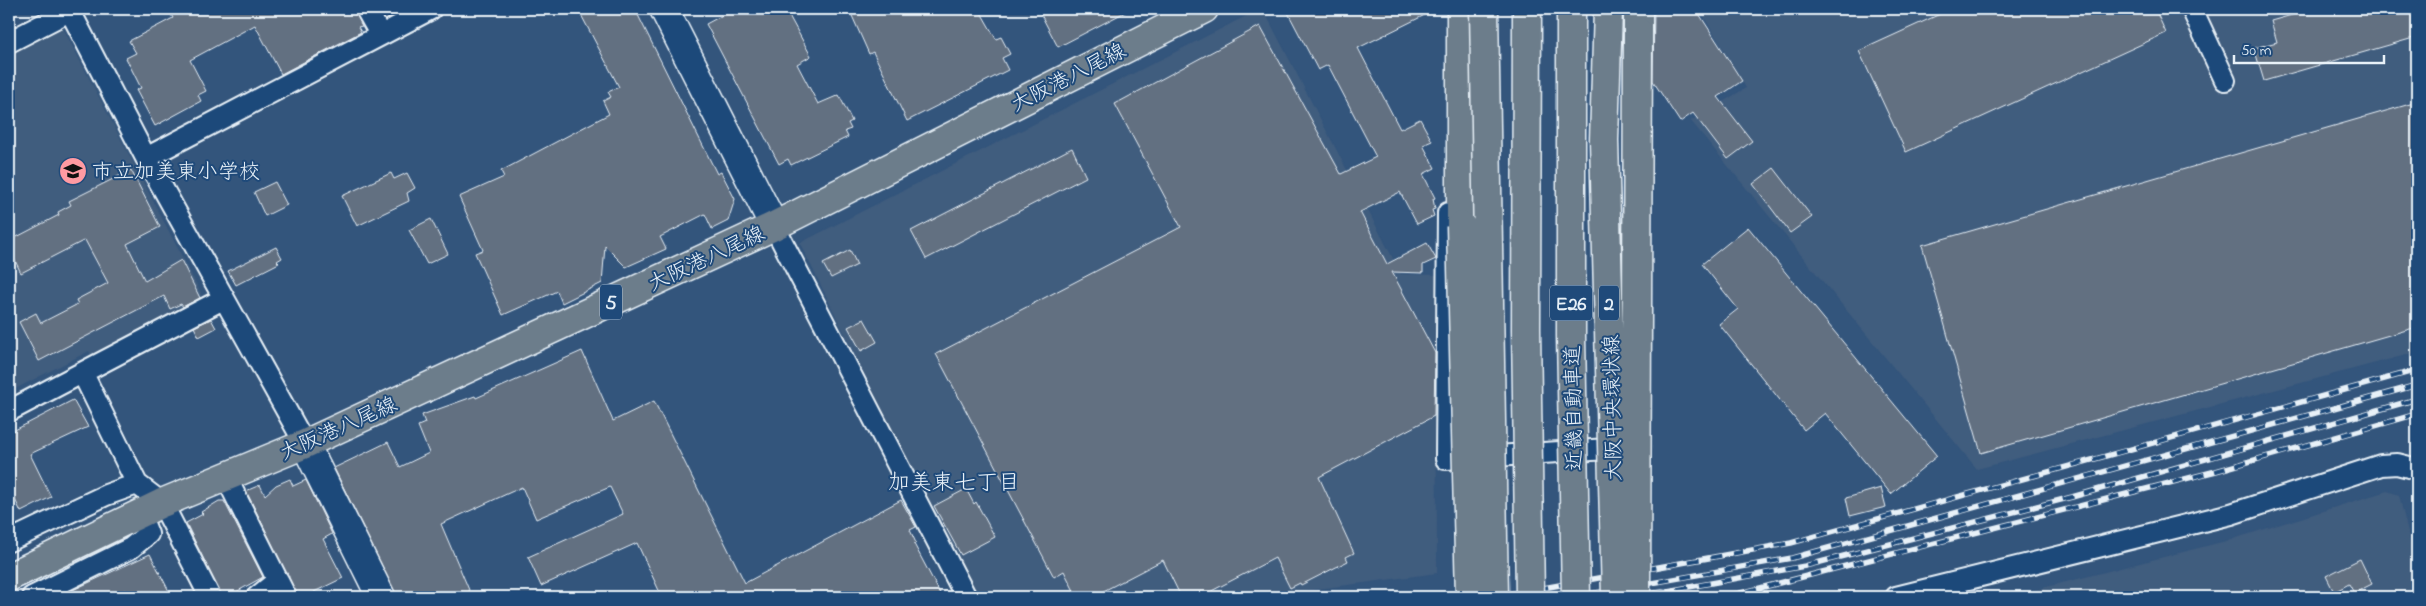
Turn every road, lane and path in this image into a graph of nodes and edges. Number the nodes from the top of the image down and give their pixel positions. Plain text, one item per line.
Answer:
1 (71, 9) edge
2 (366, 9) edge
3 (430, 9) edge
4 (664, 9) edge
5 (1204, 9) edge
6 (1461, 9) edge
7 (1484, 9) edge
8 (1527, 9) edge
9 (1571, 9) edge
10 (1608, 9) edge
11 (2192, 9) edge
12 (1638, 20) edge
13 (380, 34) junction
14 (1461, 39) junction
15 (9, 42) edge
16 (2225, 80) dead end
17 (146, 158) junction
18 (774, 226) junction
19 (223, 299) junction
20 (82, 374) junction
21 (9, 411) edge
22 (305, 444) junction
23 (2417, 469) edge
24 (226, 477) junction
25 (137, 484) junction
26 (151, 509) junction
27 (9, 541) edge
28 (9, 578) edge
29 (282, 589) edge
30 (32, 597) edge
31 (210, 597) edge
32 (257, 597) edge
33 (381, 597) edge
34 (966, 597) edge
35 (1470, 597) edge
36 (1494, 597) edge
37 (1530, 597) edge
38 (1576, 597) edge
39 (1616, 597) edge
40 (1636, 597) edge
41 (1896, 597) edge

1 - 15 street
1 - 17 street
2 - 13 street
3 - 13 street
4 - 18 street
5 - 18 main road, 大阪港八尾線 / 5
6 - 14 main road
7 - 36 main road, bridge
8 - 37 main road, E26, bridge
9 - 38 main road, 近畿自動車道 / E26, bridge
10 - 39 main road, 大阪中央環状線 / 2, bridge
11 - 16 street
12 - 14 street
12 - 40 main road, 2, bridge
13 - 17 street
14 - 35 main road, bridge
17 - 19 street
18 - 22 main road, 大阪港八尾線 / 5
18 - 34 street
19 - 20 street
19 - 22 street
20 - 21 street
20 - 25 street
22 - 24 main road, 大阪港八尾線 / 5
22 - 33 street
23 - 41 street
24 - 26 main road, 大阪港八尾線 / 5
24 - 29 street
25 - 26 street
25 - 27 street
26 - 28 main road, 大阪港八尾線 / 5
26 - 30 street
26 - 31 street
29 - 32 street

